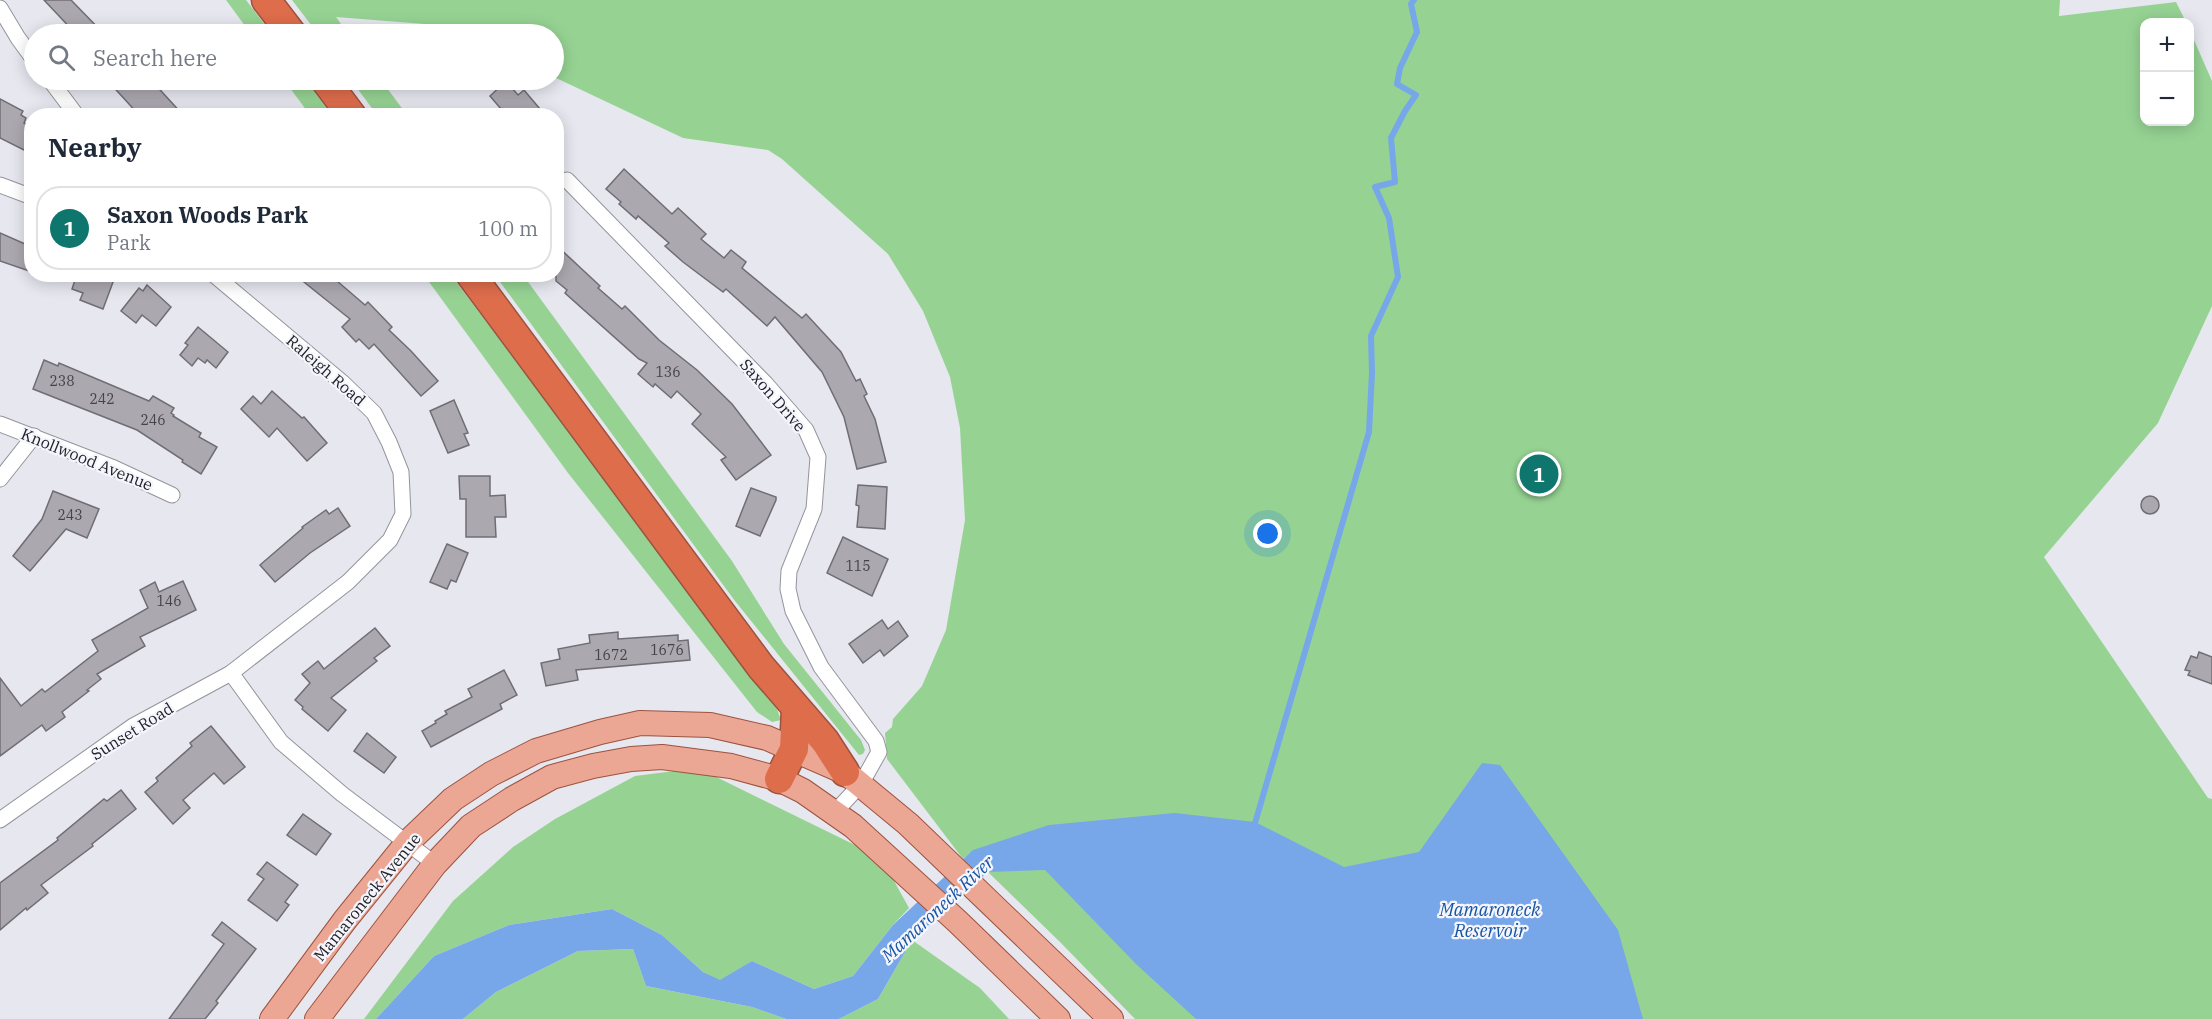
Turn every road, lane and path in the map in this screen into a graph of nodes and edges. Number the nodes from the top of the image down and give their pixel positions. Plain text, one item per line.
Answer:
1 (266, 0) edge
2 (0, 8) edge
3 (284, 24) edge
4 (24, 46) edge
5 (58, 90) edge
6 (333, 90) edge
7 (71, 108) edge
8 (346, 108) edge
9 (567, 180) dead end
10 (0, 184) edge
11 (24, 194) edge
12 (223, 282) edge
13 (476, 282) edge
14 (0, 424) edge
15 (34, 436) junction
16 (0, 479) edge
17 (172, 495) dead end
18 (266, 645) joint
19 (231, 673) junction
20 (796, 709) junction
21 (794, 749) junction
22 (853, 778) junction
23 (779, 779) junction
24 (835, 812) junction
25 (0, 820) edge
26 (408, 842) junction
27 (435, 864) junction
28 (272, 1019) edge
29 (317, 1019) edge
30 (1058, 1019) edge
31 (1111, 1019) edge

1 - 3 highway
2 - 4 street
5 - 7 street
6 - 8 highway
9 - 22 street, Saxon Drive
10 - 11 street
12 - 18 street, Raleigh Road
13 - 20 highway
14 - 15 street, Knollwood Avenue
15 - 16 street
15 - 17 street, Knollwood Avenue
18 - 19 street, Sunset Road
19 - 25 street, Sunset Road
19 - 26 street
20 - 21 highway
20 - 22 highway
21 - 22 main road, Mamaroneck Avenue
21 - 23 highway
21 - 26 main road, Mamaroneck Avenue
22 - 24 street, Saxon Drive
22 - 31 main road, Mamaroneck Avenue
23 - 24 main road, Mamaroneck Avenue
23 - 27 main road, Mamaroneck Avenue
24 - 30 main road, Mamaroneck Avenue
26 - 27 street
26 - 28 main road, Mamaroneck Avenue
27 - 29 main road, Mamaroneck Avenue

